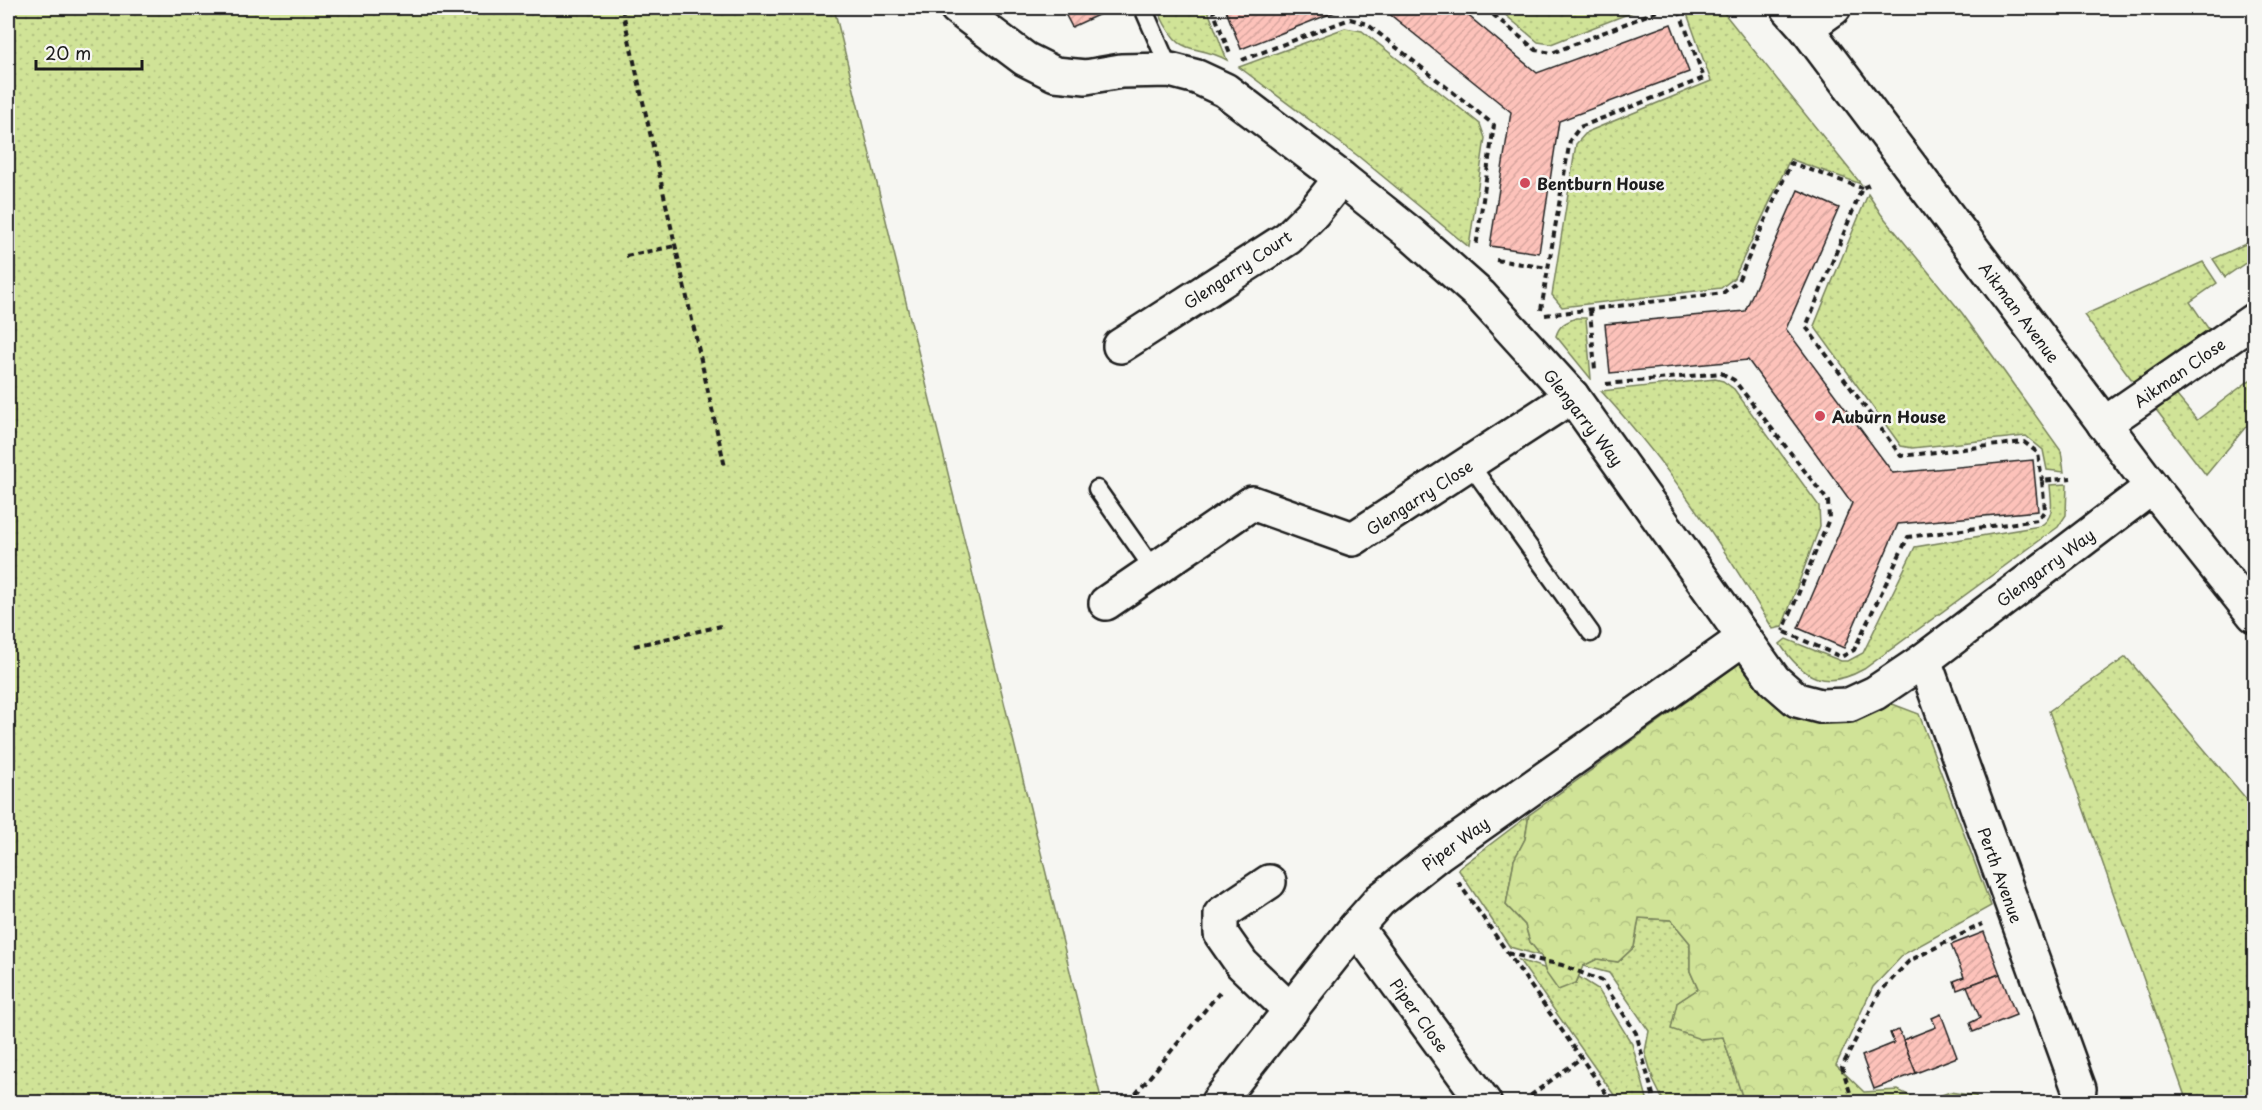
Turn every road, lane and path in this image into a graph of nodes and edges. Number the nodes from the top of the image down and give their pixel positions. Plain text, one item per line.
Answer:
1 (622, 8) edge
2 (957, 8) edge
3 (1143, 8) edge
4 (1212, 8) edge
5 (1485, 8) edge
6 (1665, 8) edge
7 (1678, 8) edge
8 (1834, 8) edge
9 (1797, 18) edge
10 (1170, 70) junction
11 (1341, 178) junction
12 (1869, 185) dead end
13 (1862, 188) junction
14 (675, 246) junction
15 (627, 256) dead end
16 (1475, 257) dead end
17 (1485, 259) dead end
18 (1548, 268) junction
19 (1590, 310) junction
20 (2254, 320) edge
21 (1120, 345) dead end
22 (1596, 375) dead end
23 (1584, 391) junction
24 (2104, 424) junction
25 (1469, 463) junction
26 (725, 467) dead end
27 (2071, 478) dead end
28 (2042, 481) junction
29 (2152, 487) junction
30 (1097, 489) dead end
31 (1154, 570) junction
32 (1106, 603) dead end
33 (2254, 615) edge
34 (721, 626) dead end
35 (1783, 631) junction
36 (1591, 633) dead end
37 (1776, 635) dead end
38 (1744, 638) junction
39 (634, 646) dead end
40 (1924, 660) junction
41 (1438, 854) junction
42 (1269, 882) dead end
43 (2013, 908) junction
44 (1356, 927) junction
45 (1507, 953) junction
46 (1242, 964) junction
47 (1291, 1011) junction
48 (1581, 1058) junction
49 (2079, 1089) dead end
50 (1129, 1102) edge
51 (1218, 1102) edge
52 (1484, 1102) edge
53 (1522, 1102) edge
54 (1612, 1102) edge
55 (1655, 1102) edge
56 (1853, 1102) edge

1 - 14 path
2 - 10 street, Glengarry Way
3 - 10 lane
4 - 16 path
5 - 6 path
7 - 18 path
8 - 9 street
9 - 24 street, Aikman Avenue
10 - 11 street, Glengarry Way
11 - 21 street, Glengarry Court
11 - 23 street, Glengarry Way
12 - 13 path
13 - 19 path
13 - 28 path
14 - 15 path
14 - 26 path
17 - 18 path
18 - 19 path
19 - 22 path
20 - 24 street, Aikman Close
23 - 25 street, Glengarry Close
23 - 35 path
23 - 38 street, Glengarry Way
24 - 29 street, Aikman Avenue
25 - 31 street, Glengarry Close
25 - 36 lane
27 - 28 path
28 - 35 path
29 - 33 street, Aikman Avenue
29 - 40 street, Glengarry Way
30 - 31 lane
31 - 32 street, Glengarry Close
34 - 39 path
35 - 37 path
38 - 40 street, Glengarry Way
38 - 41 street, Piper Way
40 - 43 street, Perth Avenue
41 - 44 street, Piper Way
41 - 45 path
42 - 46 street
43 - 49 street, Perth Avenue
43 - 56 path
44 - 47 street, Piper Way
44 - 52 street, Piper Close
45 - 48 path
45 - 55 path
46 - 47 street
46 - 50 path
47 - 51 street, Piper Way
48 - 53 path
48 - 54 path

